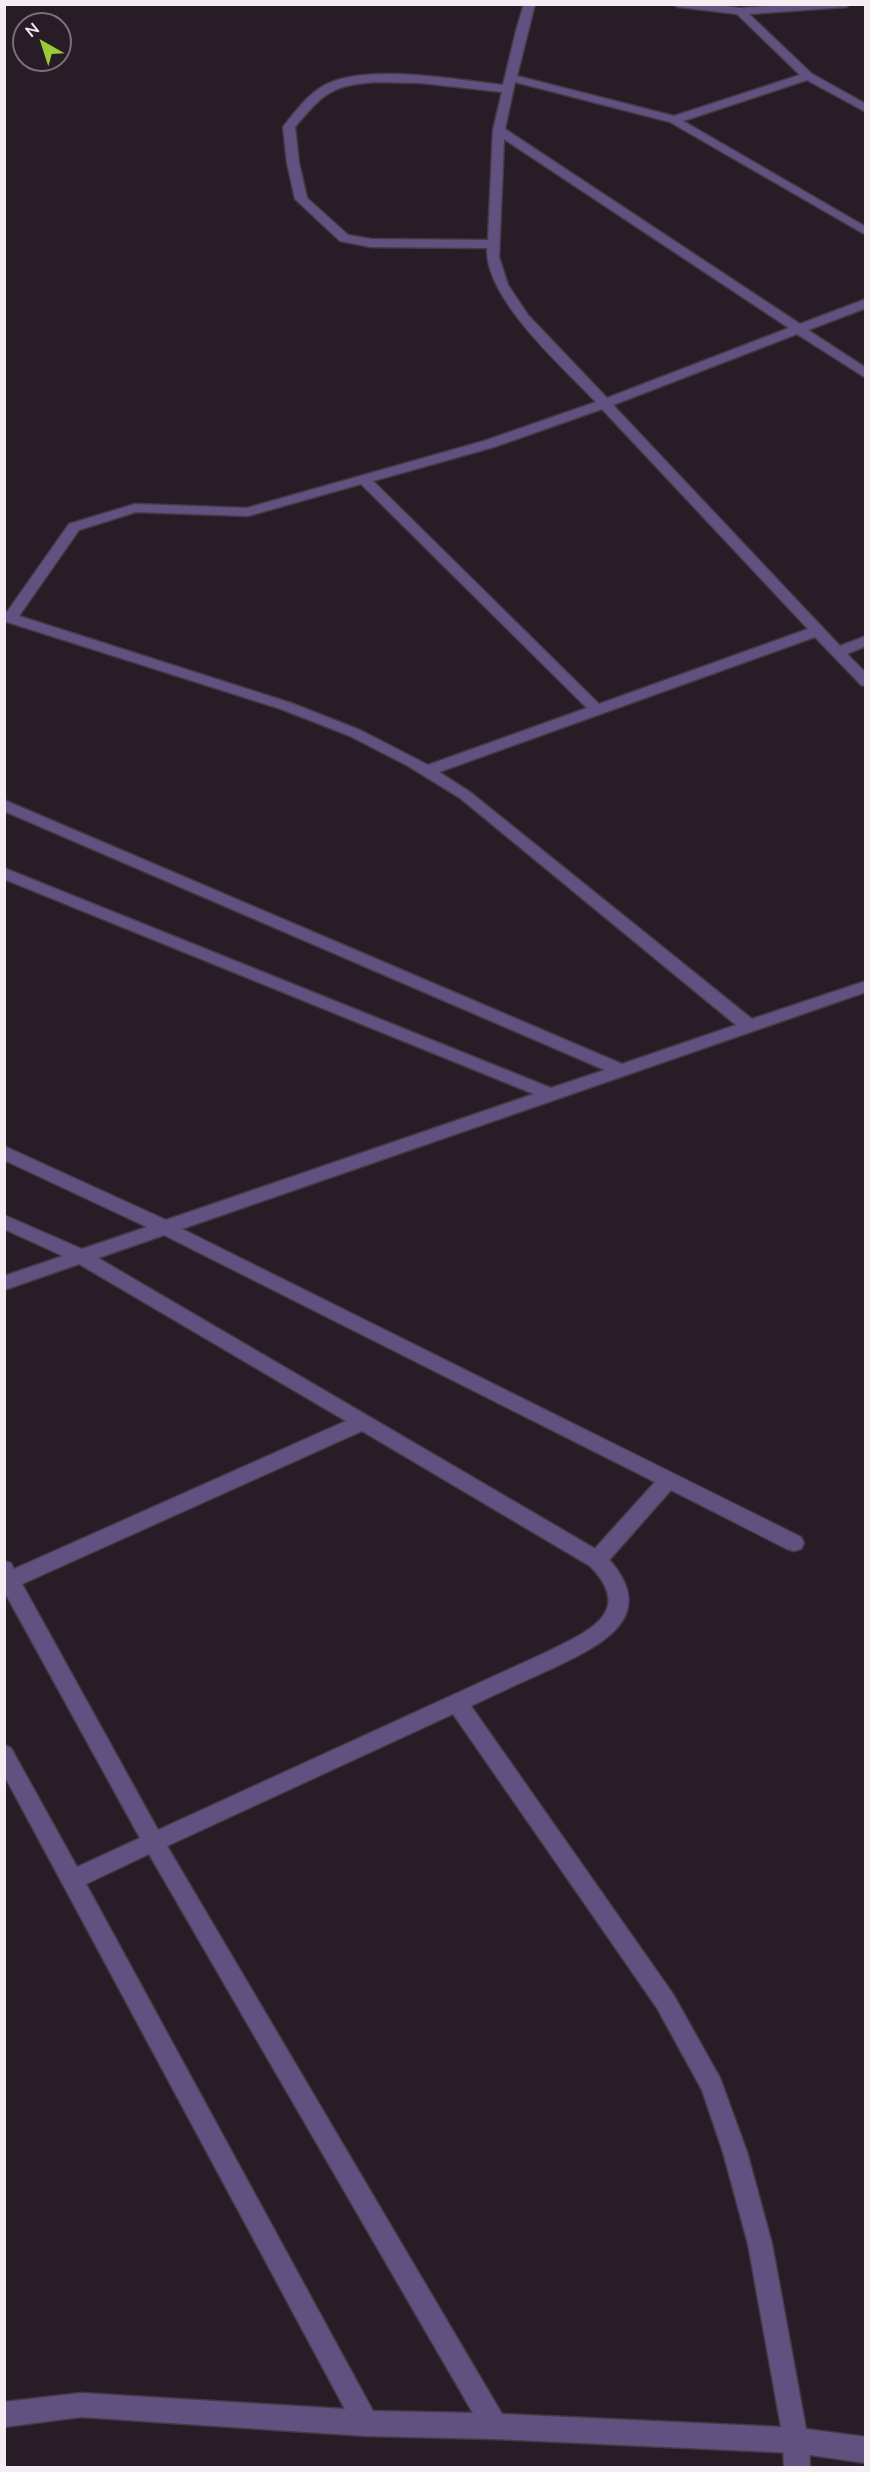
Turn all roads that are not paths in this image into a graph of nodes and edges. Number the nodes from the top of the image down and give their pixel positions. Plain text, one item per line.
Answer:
1 (530, 4) edge
2 (678, 4) edge
3 (846, 4) edge
4 (740, 11) junction
5 (808, 76) junction
6 (509, 84) junction
7 (866, 109) edge
8 (674, 120) junction
9 (499, 130) junction
10 (866, 232) edge
11 (493, 244) junction
12 (866, 303) edge
13 (798, 329) junction
14 (866, 374) edge
15 (606, 403) junction
16 (364, 480) junction
17 (8, 616) edge
18 (817, 631) junction
19 (866, 640) edge
20 (837, 653) junction
21 (866, 682) edge
22 (597, 710) junction
23 (427, 771) junction
24 (4, 804) edge
25 (4, 873) edge
26 (866, 986) edge
27 (749, 1026) junction
28 (621, 1070) junction
29 (552, 1095) junction
30 (4, 1152) edge
31 (4, 1221) edge
32 (166, 1228) junction
33 (82, 1257) junction
34 (4, 1283) edge
35 (363, 1422) junction
36 (669, 1480) junction
37 (794, 1543) dead end
38 (597, 1560) junction
39 (7, 1577) edge
40 (456, 1703) junction
41 (4, 1754) edge
42 (153, 1842) junction
43 (71, 1880) junction
44 (4, 2415) edge
45 (366, 2423) junction
46 (495, 2426) junction
47 (796, 2440) junction
48 (866, 2450) edge
49 (797, 2468) edge

1 - 6 street
2 - 4 street
3 - 4 street
4 - 5 street
5 - 7 street
5 - 8 street
6 - 8 street
6 - 9 street
6 - 11 street
8 - 10 street
9 - 11 street
9 - 13 street
11 - 15 street
12 - 13 street
13 - 14 street
13 - 15 street
15 - 16 street
15 - 18 street
16 - 17 street
16 - 22 street
17 - 23 street
18 - 20 street
18 - 22 street
19 - 20 street
20 - 21 street
22 - 23 street
23 - 27 street
24 - 28 street
25 - 29 street
26 - 27 street
27 - 28 street
28 - 29 street
29 - 32 street
30 - 32 street
31 - 33 street
32 - 33 street
32 - 36 street
33 - 34 street
33 - 35 street
35 - 38 street
35 - 39 street
36 - 37 street
36 - 38 street
38 - 40 street
39 - 42 street
40 - 42 street
40 - 47 street
41 - 43 street
42 - 43 street
42 - 46 street
43 - 45 street
44 - 45 street
45 - 46 street
46 - 47 street
47 - 48 street
47 - 49 street

